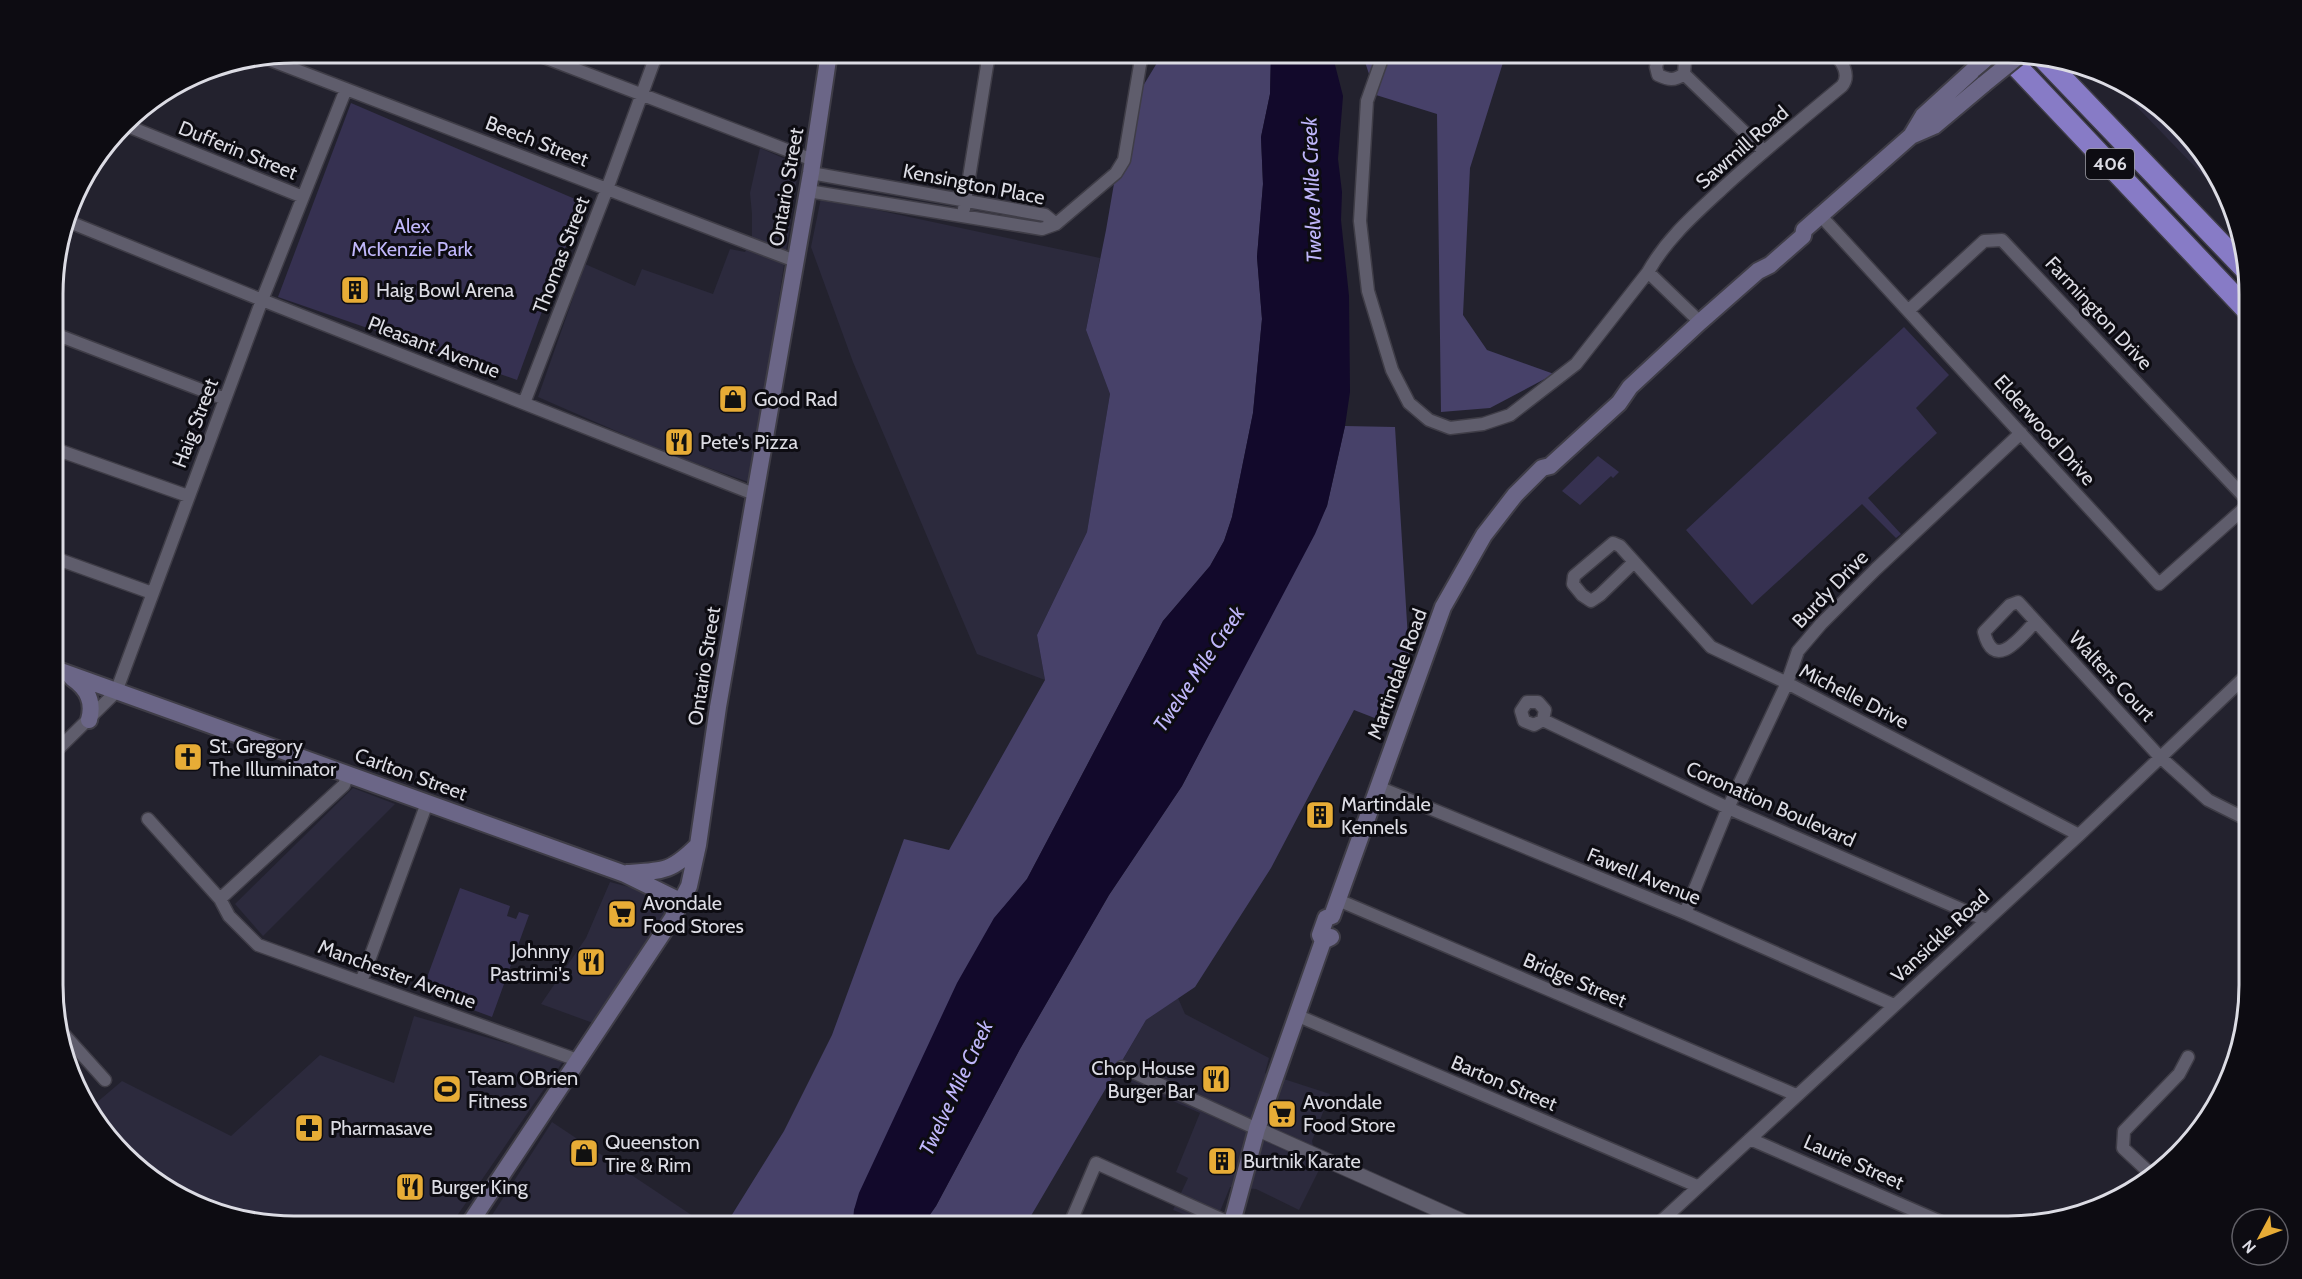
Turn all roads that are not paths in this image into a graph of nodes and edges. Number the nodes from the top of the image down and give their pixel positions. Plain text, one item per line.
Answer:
1 (278, 63) edge
2 (561, 63) edge
3 (653, 63) edge
4 (827, 63) edge
5 (987, 63) edge
6 (1140, 63) edge
7 (1380, 63) edge
8 (1657, 63) edge
9 (1685, 63) edge
10 (1841, 63) edge
11 (1979, 63) edge
12 (2010, 63) edge
13 (2014, 63) edge
14 (2051, 67) edge
15 (1684, 74) junction
16 (346, 89) junction
17 (641, 94) junction
18 (134, 128) edge
19 (1911, 136) junction
20 (1764, 151) junction
21 (812, 167) junction
22 (608, 189) junction
23 (808, 191) junction
24 (303, 197) junction
25 (965, 201) junction
26 (1820, 215) junction
27 (963, 216) junction
28 (74, 224) edge
29 (1056, 224) junction
30 (2236, 260) edge
31 (795, 261) junction
32 (1648, 272) junction
33 (262, 300) junction
34 (2239, 301) edge
35 (1909, 310) junction
36 (1700, 322) junction
37 (63, 337) edge
38 (225, 399) junction
39 (524, 403) junction
40 (2021, 433) junction
41 (63, 452) edge
42 (2239, 492) edge
43 (754, 494) junction
44 (188, 496) junction
45 (2239, 512) edge
46 (63, 561) edge
47 (1634, 562) junction
48 (152, 593) junction
49 (2036, 622) dead end
50 (63, 672) edge
51 (63, 673) edge
52 (2239, 682) edge
53 (1787, 683) junction
54 (116, 692) junction
55 (89, 720) junction
56 (1543, 720) dead end
57 (63, 744) edge
58 (2159, 756) junction
59 (348, 774) junction
60 (1377, 787) junction
61 (427, 802) junction
62 (1728, 808) junction
63 (2239, 816) edge
64 (148, 819) dead end
65 (2079, 835) junction
66 (698, 845) junction
67 (625, 874) junction
68 (220, 899) junction
69 (1338, 900) junction
70 (682, 902) junction
71 (1685, 913) junction
72 (1986, 920) junction
73 (361, 982) junction
74 (1894, 1005) junction
75 (1296, 1015) junction
76 (70, 1041) edge
77 (2188, 1057) dead end
78 (580, 1061) junction
79 (1122, 1067) dead end
80 (105, 1080) dead end
81 (1796, 1095) junction
82 (1257, 1129) junction
83 (1750, 1139) junction
84 (2146, 1170) edge
85 (1697, 1186) junction
86 (475, 1216) edge
87 (1073, 1216) edge
88 (1212, 1216) edge
89 (1234, 1216) edge
90 (1452, 1216) edge
91 (1666, 1216) edge
92 (1927, 1216) edge

1 - 16 street, Beech Street
2 - 17 street, Kensington Place
3 - 17 street, Thomas Street
4 - 21 main road, Ontario Street
5 - 25 street
6 - 29 street
7 - 32 street, Sawmill Road
8 - 15 street
9 - 15 street
10 - 20 street, Sawmill Road
11 - 19 main road, Martindale Road
12 - 19 main road, Martindale Road, bridge
13 - 34 highway, 406
14 - 30 highway, 406
15 - 20 street
16 - 22 street, Beech Street
16 - 24 street, Haig Street
17 - 21 street, Kensington Place
17 - 22 street, Thomas Street
18 - 24 street, Dufferin Street
19 - 26 main road, Martindale Road
20 - 32 street, Sawmill Road
21 - 23 main road, Ontario Street
21 - 25 street, Kensington Place
22 - 31 street, Beech Street
22 - 39 street, Thomas Street
23 - 27 street, Kensington Place
23 - 31 main road, Ontario Street
24 - 33 street, Haig Street
25 - 27 street
25 - 29 street, Kensington Place
26 - 35 street, Elderwood Drive
26 - 36 main road, Martindale Road
27 - 29 street, Kensington Place
28 - 33 street, Pleasant Avenue
31 - 43 main road, Ontario Street
32 - 36 street
33 - 38 street, Haig Street
33 - 39 street, Pleasant Avenue
35 - 40 street, Elderwood Drive
35 - 42 street, Farmington Drive
36 - 60 main road, Martindale Road
37 - 38 street
38 - 44 street, Haig Street
39 - 43 street, Pleasant Avenue
40 - 45 street, Elderwood Drive
40 - 53 street, Burdy Drive
41 - 44 street
43 - 66 main road, Ontario Street
44 - 48 street, Haig Street
46 - 48 street
47 - 47 street, Michelle Drive
47 - 53 street, Michelle Drive
48 - 54 street, Haig Street
49 - 58 street, Walters Court
50 - 54 main road, Carlton Street
51 - 55 main road
52 - 58 street, Vansickle Road
53 - 62 street, Burdy Drive
53 - 65 street, Michelle Drive
54 - 55 street, Haig Street
54 - 59 main road, Carlton Street
55 - 57 street, Haig Street
56 - 62 street, Coronation Boulevard
58 - 63 street, Walters Court
58 - 65 street, Vansickle Road
59 - 61 main road, Carlton Street
59 - 68 street
60 - 69 main road, Martindale Road
60 - 71 street, Fawell Avenue
61 - 67 main road, Carlton Street
61 - 73 street
62 - 71 street, Burdy Drive
62 - 72 street, Coronation Boulevard
64 - 68 street, Manchester Avenue
65 - 72 street, Vansickle Road
66 - 67 main road
66 - 70 main road, Ontario Street
67 - 70 main road, Carlton Street
68 - 73 street, Manchester Avenue
69 - 75 main road, Martindale Road
69 - 81 street, Bridge Street
70 - 78 main road, Ontario Street
71 - 74 street, Fawell Avenue
72 - 74 street, Vansickle Road
73 - 78 street, Manchester Avenue
74 - 81 street, Vansickle Road
75 - 82 main road, Martindale Road
75 - 85 street, Barton Street
76 - 80 street
77 - 84 street
78 - 86 main road, Ontario Street
79 - 82 street
81 - 83 street, Vansickle Road
82 - 89 main road, Martindale Road
82 - 90 street
83 - 85 street, Vansickle Road
83 - 92 street, Laurie Street
85 - 91 street, Vansickle Road
87 - 88 street

